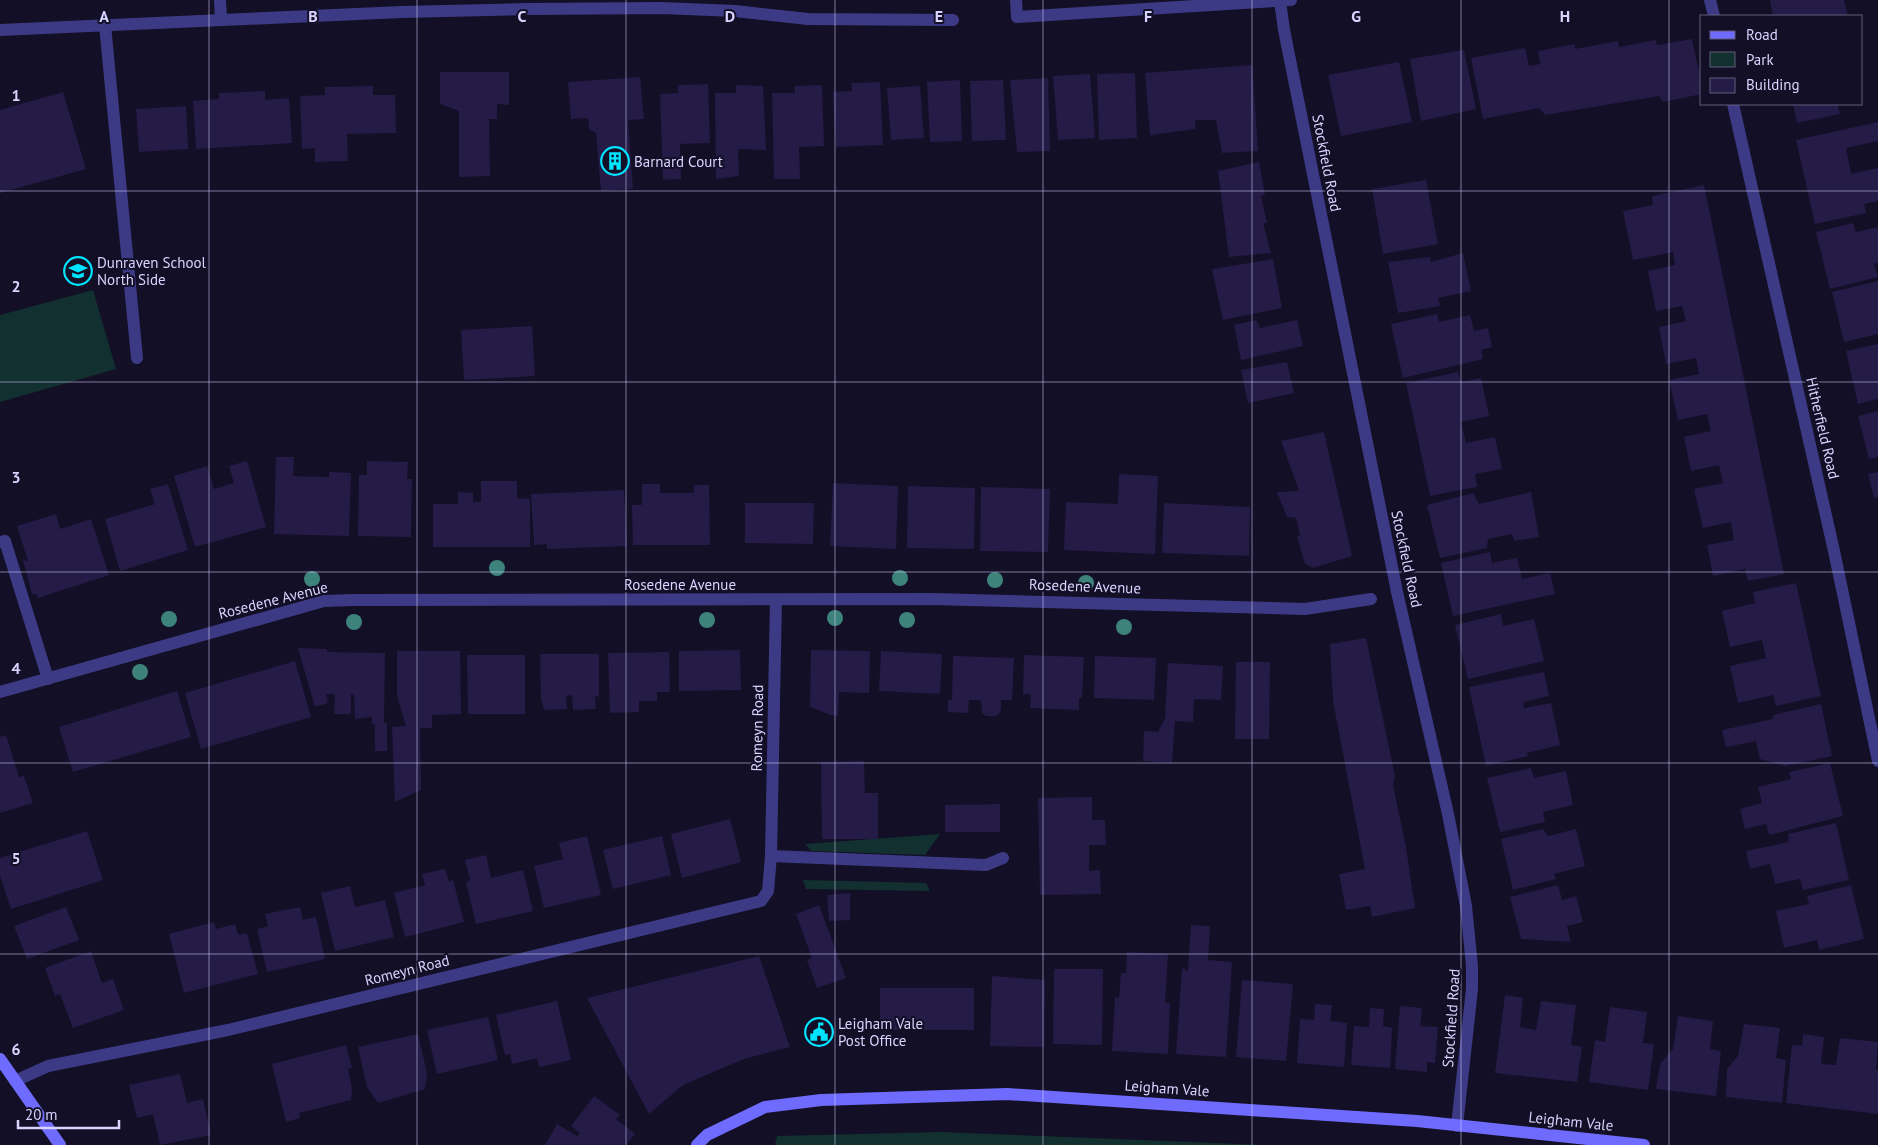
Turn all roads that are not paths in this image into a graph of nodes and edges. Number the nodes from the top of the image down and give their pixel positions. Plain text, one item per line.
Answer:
1 (220, 0) edge
2 (1016, 0) edge
3 (1285, 0) edge
4 (1710, 0) edge
5 (446, 5) edge
6 (734, 6) edge
7 (1714, 15) edge
8 (221, 20) junction
9 (953, 20) dead end
10 (105, 25) junction
11 (0, 30) edge
12 (1733, 105) edge
13 (137, 358) dead end
14 (0, 542) edge
15 (1371, 599) dead end
16 (776, 600) junction
17 (48, 679) junction
18 (0, 692) edge
19 (1878, 761) edge
20 (770, 856) junction
21 (1003, 858) dead end
22 (0, 1058) edge
23 (15, 1082) junction
24 (1457, 1126) junction
25 (60, 1145) edge
26 (698, 1145) edge
27 (1644, 1145) edge

1 - 8 street
2 - 3 street
3 - 24 street, Stockfield Road
4 - 7 street
5 - 6 street
5 - 8 street
6 - 9 street
8 - 10 street
10 - 11 street
10 - 13 street
12 - 19 street, Hitherfield Road
14 - 17 street
15 - 16 street, Rosedene Avenue
16 - 17 street, Rosedene Avenue
16 - 20 street, Romeyn Road
17 - 18 street, Rosedene Avenue
20 - 21 street
20 - 23 street, Romeyn Road
22 - 23 street
23 - 25 street
24 - 26 street, Leigham Vale
24 - 27 street, Leigham Vale

